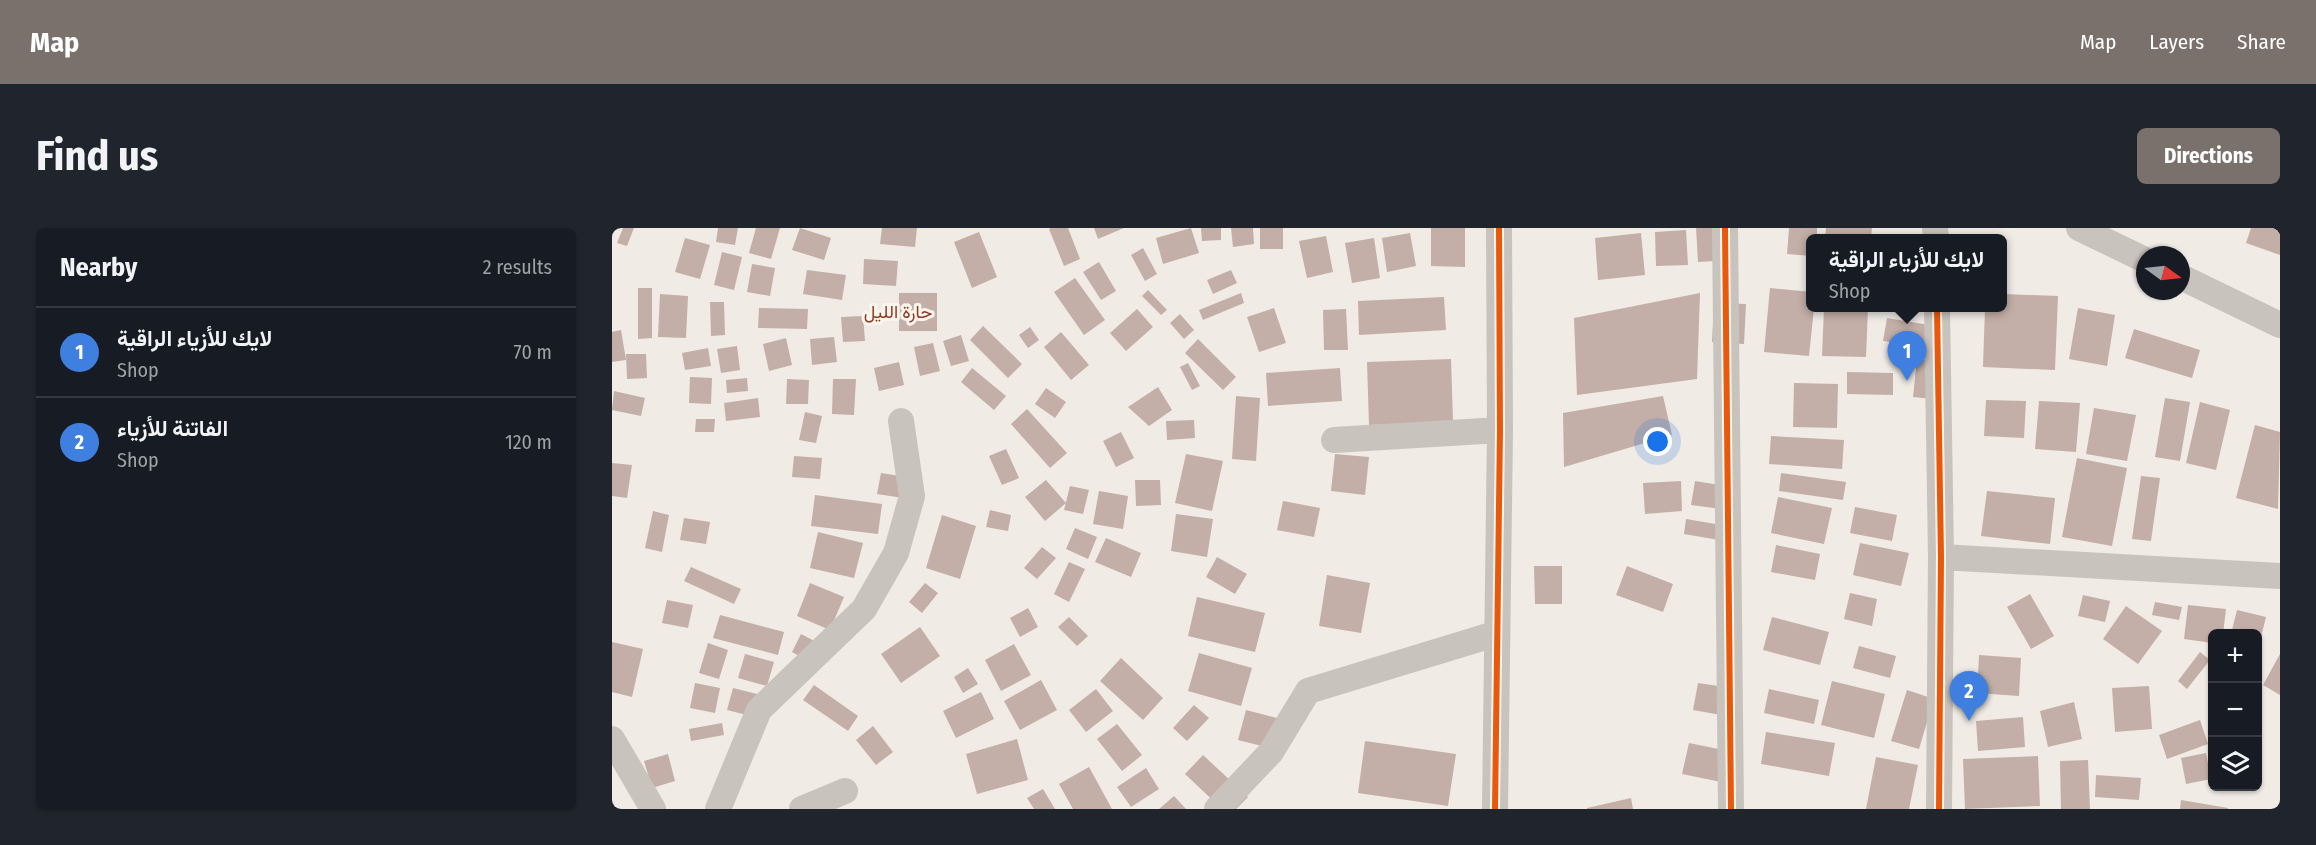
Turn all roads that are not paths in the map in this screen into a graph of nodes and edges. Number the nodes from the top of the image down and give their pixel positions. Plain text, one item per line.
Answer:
1 (1499, 228) edge
2 (1725, 228) edge
3 (2079, 228) edge
4 (2136, 256) edge
5 (2190, 281) edge
6 (1937, 312) edge
7 (2280, 325) edge
8 (901, 421) dead end
9 (1500, 430) junction
10 (1334, 440) dead end
11 (1941, 556) junction
12 (2280, 576) edge
13 (1495, 634) junction
14 (612, 739) edge
15 (845, 791) dead end
16 (653, 809) edge
17 (718, 809) edge
18 (802, 809) edge
19 (1217, 809) edge
20 (1494, 809) edge
21 (1731, 809) edge
22 (1939, 809) edge
23 (1947, 809) edge

1 - 9 street
2 - 21 street
3 - 4 street
5 - 7 street
6 - 11 street
8 - 17 street
9 - 10 street
9 - 13 street
11 - 12 street
11 - 22 street
13 - 19 street
13 - 20 street
14 - 16 street
15 - 18 street
22 - 23 street

